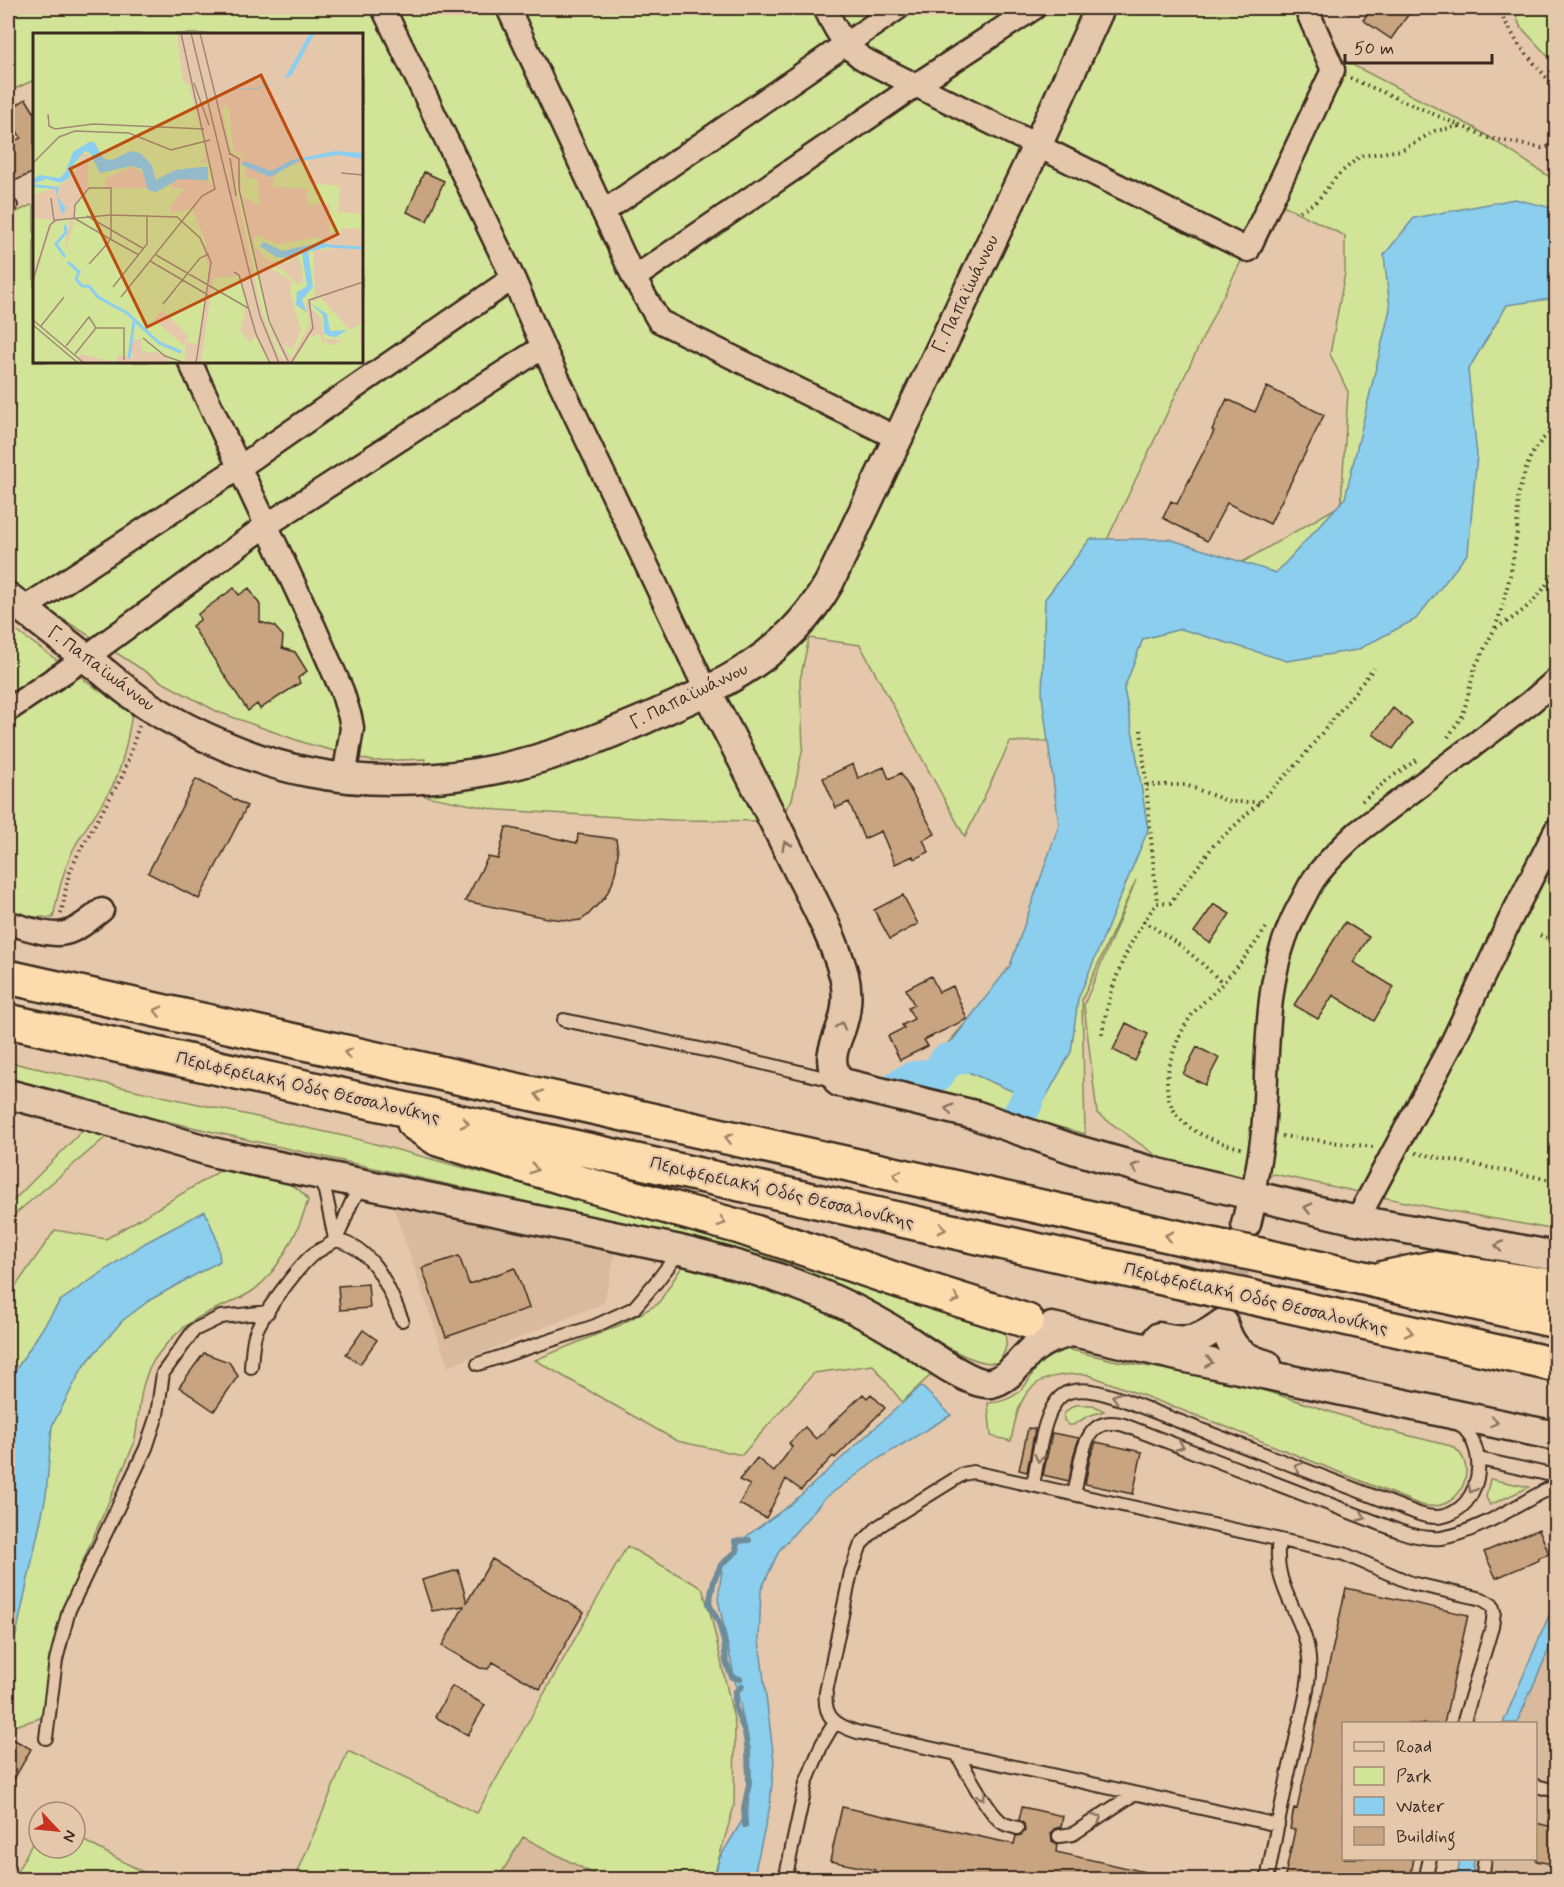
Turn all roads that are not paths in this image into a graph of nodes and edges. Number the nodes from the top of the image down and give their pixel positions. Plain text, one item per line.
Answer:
1 (383, 8) edge
2 (508, 8) edge
3 (825, 8) edge
4 (898, 8) edge
5 (1034, 8) edge
6 (1100, 8) edge
7 (1306, 8) edge
8 (845, 43) junction
9 (916, 85) junction
10 (1037, 146) junction
11 (603, 212) junction
12 (513, 278) junction
13 (634, 278) junction
14 (543, 347) junction
15 (190, 363) edge
16 (897, 438) junction
17 (240, 467) junction
18 (267, 525) junction
19 (15, 603) edge
20 (85, 658) junction
21 (1557, 680) edge
22 (706, 690) junction
23 (8, 710) edge
24 (344, 778) junction
25 (1557, 830) edge
26 (102, 910) dead end
27 (8, 923) edge
28 (8, 977) edge
29 (564, 1020) dead end
30 (8, 1021) edge
31 (838, 1082) junction
32 (8, 1095) edge
33 (387, 1106) junction
34 (301, 1171) junction
35 (371, 1186) junction
36 (1253, 1195) junction
37 (1357, 1220) junction
38 (1236, 1236) junction
39 (335, 1240) junction
40 (680, 1250) junction
41 (1557, 1256) edge
42 (1373, 1281) junction
43 (1557, 1287) edge
44 (268, 1312) junction
45 (402, 1320) dead end
46 (1027, 1321) junction
47 (1557, 1321) edge
48 (1070, 1332) junction
49 (478, 1364) dead end
50 (1019, 1364) junction
51 (1557, 1365) edge
52 (251, 1367) dead end
53 (1396, 1402) junction
54 (1436, 1410) junction
55 (1557, 1436) edge
56 (1479, 1459) junction
57 (1557, 1476) edge
58 (1033, 1485) junction
59 (1557, 1485) edge
60 (1074, 1494) junction
61 (1279, 1540) junction
62 (835, 1722) junction
63 (1464, 1722) edge
64 (46, 1738) dead end
65 (957, 1754) junction
66 (1537, 1786) edge
67 (1557, 1791) edge
68 (1134, 1794) junction
69 (1278, 1825) junction
70 (1017, 1828) dead end
71 (1059, 1836) dead end
72 (1430, 1860) edge
73 (1485, 1860) edge
74 (785, 1880) edge
75 (1267, 1880) edge
76 (1425, 1880) edge
77 (1482, 1880) edge

1 - 12 street
2 - 11 street
3 - 8 street
4 - 8 street
5 - 9 street
6 - 10 street, Γ. Παπαϊωάννου
7 - 10 street
8 - 9 street
8 - 11 street
9 - 10 street
9 - 13 street
10 - 16 street, Γ. Παπαϊωάννου
11 - 13 street
12 - 14 street
12 - 17 street
13 - 16 street
14 - 18 street
14 - 22 street
15 - 17 street
16 - 22 street, Γ. Παπαϊωάννου
17 - 18 street
17 - 19 street
18 - 20 street
18 - 24 street
19 - 20 street, Γ. Παπαϊωάννου
20 - 23 street
20 - 24 street, Γ. Παπαϊωάννου
21 - 36 street
22 - 24 street, Γ. Παπαϊωάννου
31 -> 22 street
25 - 37 street
26 - 27 street
38 -> 28 highway
29 - 31 lane
30 - 33 highway, Περιφερειακή Οδός Θεσσαλονίκης
36 -> 31 street
32 - 34 street
33 -> 46 highway
33 -> 51 highway, Περιφερειακή Οδός Θεσσαλονίκης, bridge
34 - 35 street
34 - 39 lane
35 - 39 lane
35 - 40 street
37 -> 36 street
36 - 38 street
41 -> 37 street
38 - 42 highway, bridge
39 - 44 lane
39 - 45 lane
40 - 49 lane
40 - 50 street
42 - 43 highway
42 - 47 highway
44 - 52 lane
44 - 64 lane
46 - 48 street
46 - 50 street
46 - 53 street
48 - 50 street
48 -> 53 street
53 - 54 street
54 -> 55 street
54 - 56 lane
56 - 57 lane
56 -> 58 lane
58 - 60 lane
58 - 62 lane
60 -> 59 lane
60 - 61 lane
61 - 63 lane
61 - 69 lane
62 - 65 lane
62 - 74 lane
65 - 68 lane
65 -> 70 lane
66 - 67 lane
68 - 69 lane
71 -> 68 lane
69 - 75 lane
72 - 76 lane
73 - 77 lane

